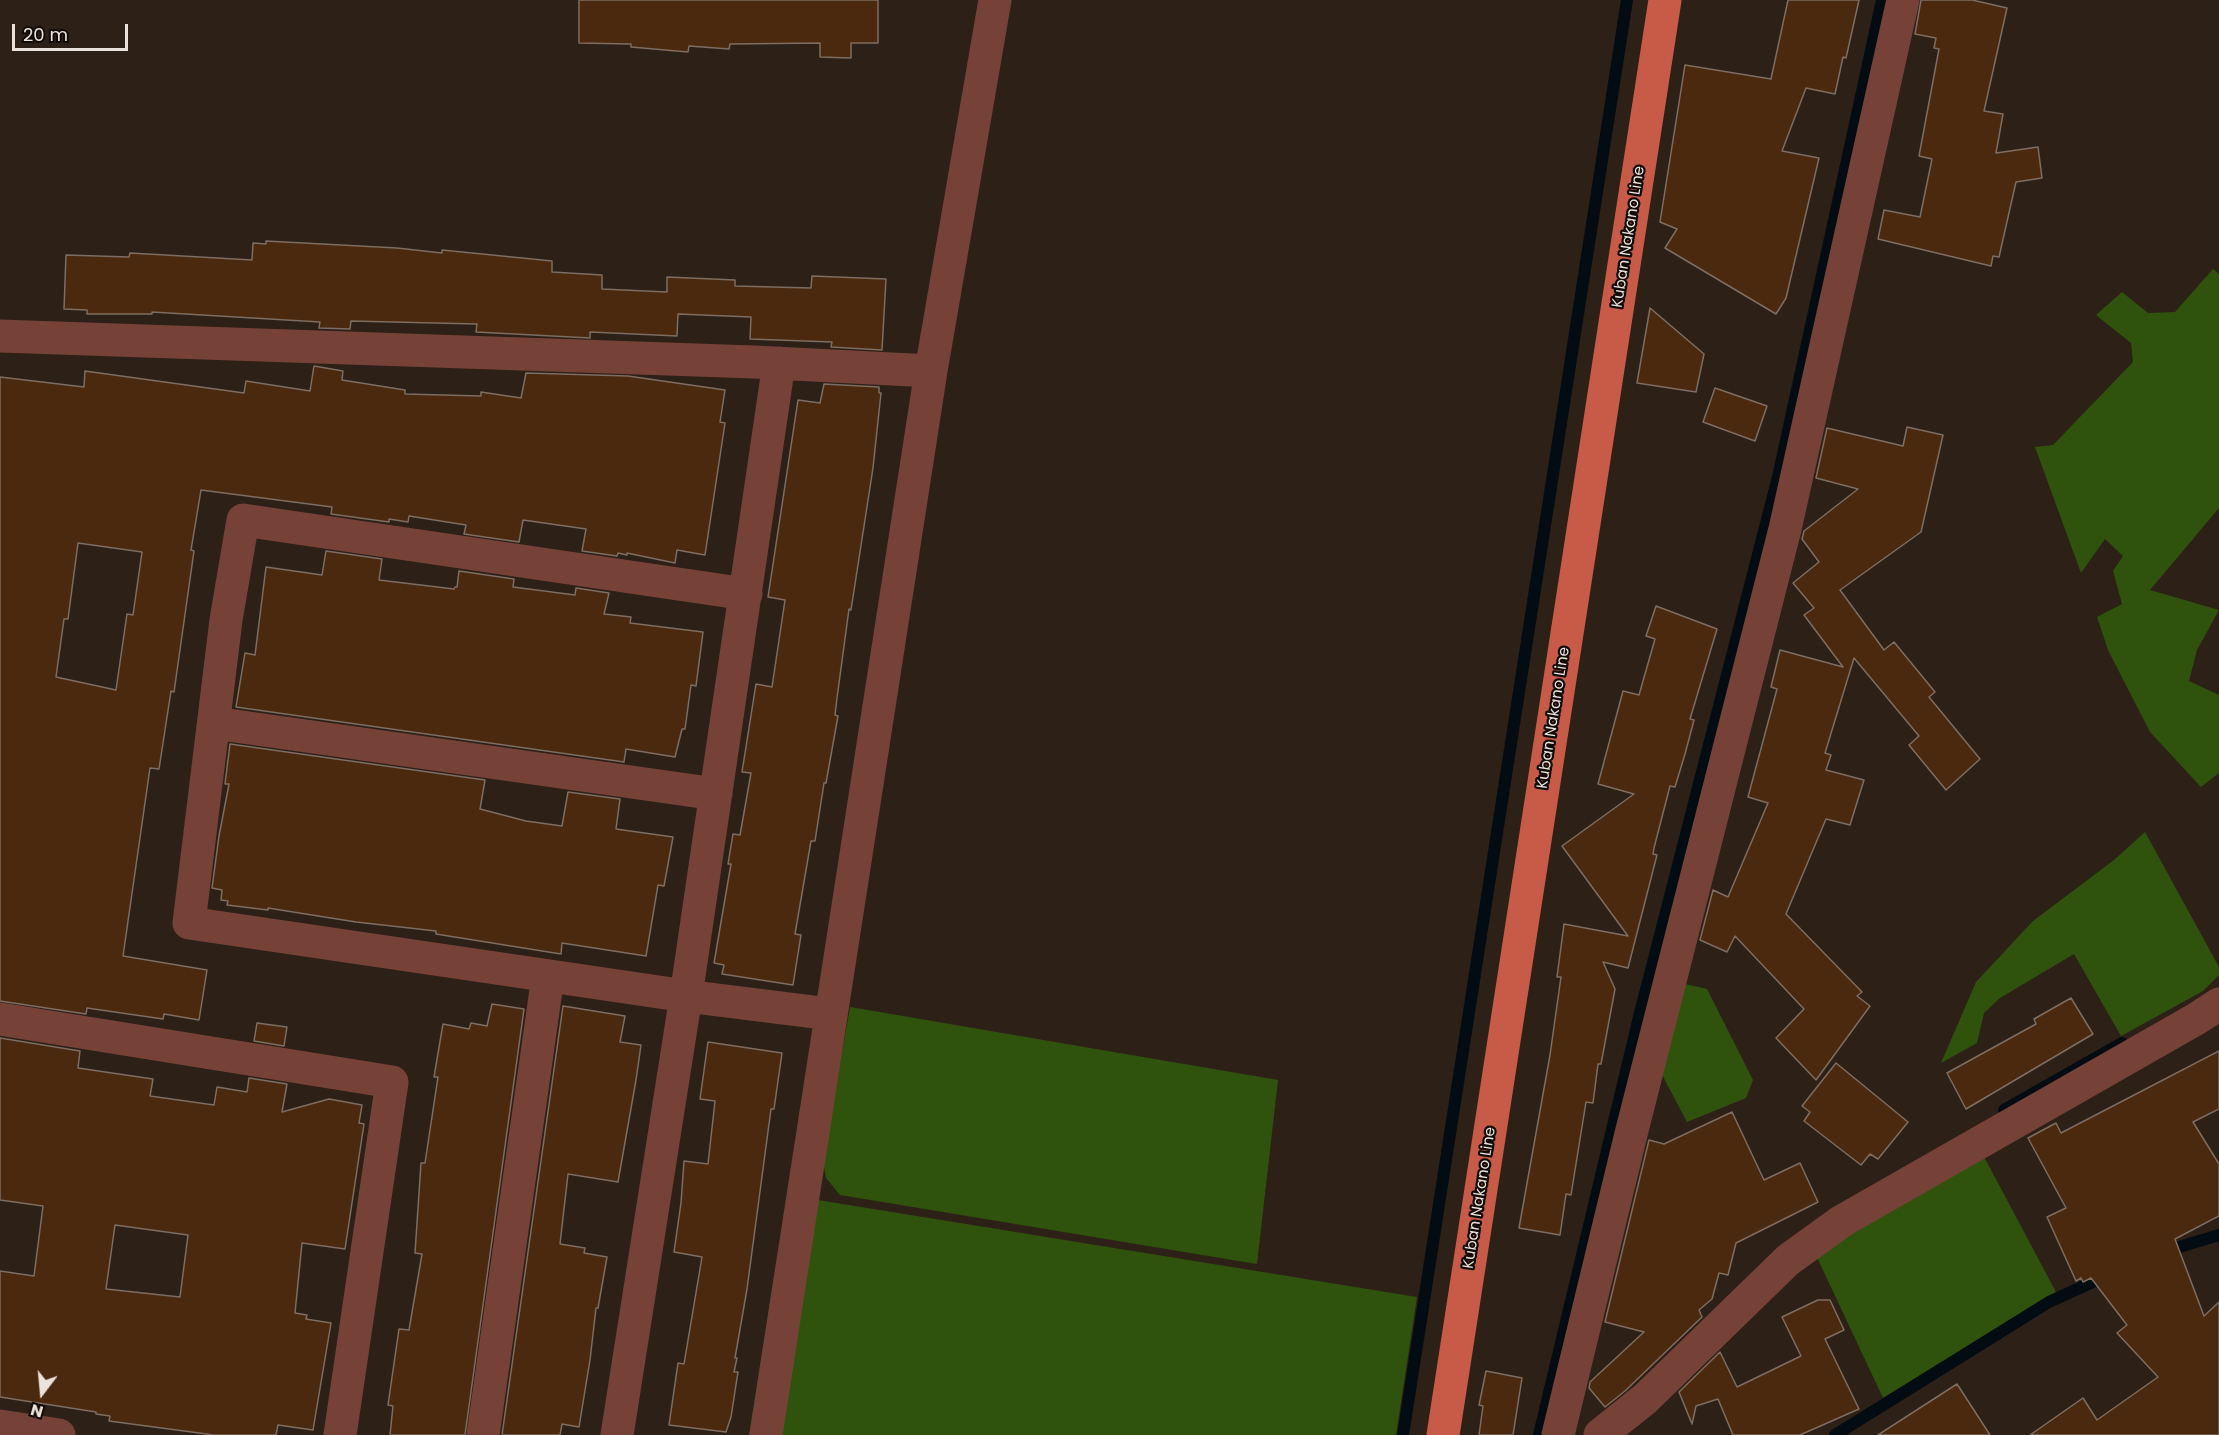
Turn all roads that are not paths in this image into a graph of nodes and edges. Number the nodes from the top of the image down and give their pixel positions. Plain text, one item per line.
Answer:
1 (995, 0) edge
2 (1665, 0) edge
3 (1903, 0) edge
4 (0, 336) edge
5 (779, 363) junction
6 (931, 370) junction
7 (746, 594) junction
8 (214, 723) junction
9 (716, 794) junction
10 (548, 976) junction
11 (686, 996) junction
12 (2219, 1004) edge
13 (830, 1014) junction
14 (0, 1020) edge
15 (0, 1426) edge
16 (59, 1435) edge
17 (340, 1435) edge
18 (483, 1435) edge
19 (617, 1435) edge
20 (766, 1435) edge
21 (1443, 1435) edge
22 (1558, 1435) edge
23 (1600, 1435) edge

1 - 6 street
2 - 21 main road, Kuban Nakano Line
3 - 22 street
4 - 5 street
5 - 6 street
5 - 7 street
6 - 13 street
7 - 8 street
7 - 9 street
8 - 9 street
8 - 10 street
9 - 11 street
10 - 11 street
10 - 18 street
11 - 13 street
11 - 19 street
12 - 23 street
13 - 20 street
14 - 17 street
15 - 16 street

